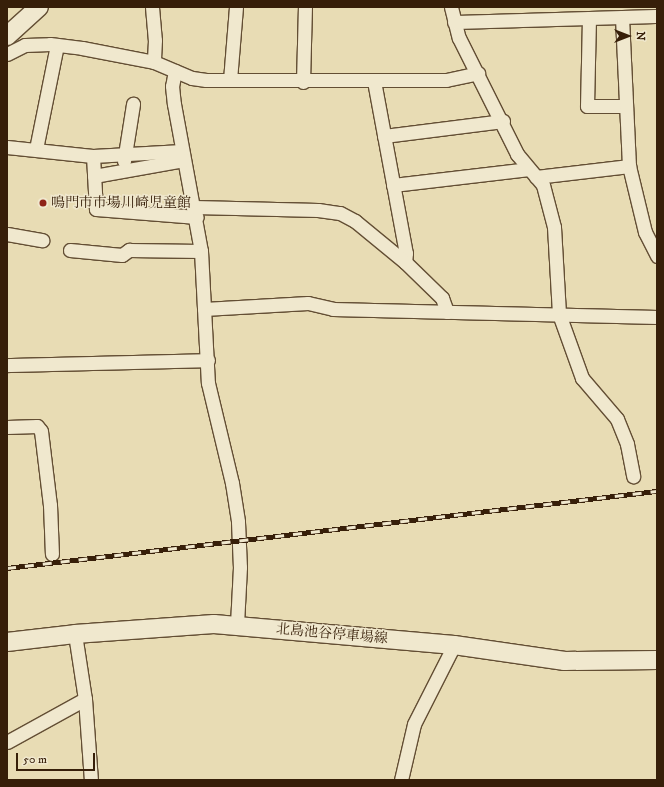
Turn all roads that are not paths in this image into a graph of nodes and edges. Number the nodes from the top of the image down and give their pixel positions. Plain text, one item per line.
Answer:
1 (40, 7) edge
2 (152, 7) edge
3 (236, 7) edge
4 (305, 7) edge
5 (451, 7) edge
6 (657, 16) edge
7 (622, 17) junction
8 (589, 18) junction
9 (454, 22) junction
10 (7, 36) edge
11 (57, 45) junction
12 (7, 54) edge
13 (154, 62) junction
14 (175, 71) junction
15 (478, 73) junction
16 (230, 80) junction
17 (374, 81) junction
18 (304, 82) junction
19 (133, 104) dead end
20 (626, 106) junction
21 (502, 122) junction
22 (384, 136) junction
23 (7, 147) edge
24 (36, 149) junction
25 (124, 154) junction
26 (93, 156) junction
27 (183, 156) junction
28 (629, 166) junction
29 (125, 171) junction
30 (533, 173) junction
31 (94, 176) junction
32 (393, 185) junction
33 (195, 212) junction
34 (7, 234) edge
35 (42, 240) dead end
36 (70, 250) dead end
37 (201, 251) junction
38 (657, 256) edge
39 (405, 262) junction
40 (204, 309) junction
41 (447, 312) junction
42 (559, 314) junction
43 (657, 317) edge
44 (208, 360) junction
45 (7, 365) edge
46 (7, 427) edge
47 (633, 476) dead end
48 (52, 554) dead end
49 (237, 625) junction
50 (75, 634) junction
51 (7, 642) edge
52 (454, 645) junction
53 (657, 660) edge
54 (85, 699) junction
55 (7, 742) edge
56 (91, 780) edge
57 (401, 780) edge

1 - 10 main road
2 - 13 street
3 - 16 street
4 - 18 street
5 - 9 street
6 - 7 street
7 - 8 street
7 - 20 street
8 - 9 street
8 - 20 street
9 - 15 street
11 - 12 street
11 - 13 street
11 - 24 street
13 - 14 street
14 - 16 street
14 - 27 street
15 - 17 street
15 - 21 street
16 - 18 street
17 - 18 street
17 - 22 street
19 - 25 street
20 - 28 street
21 - 22 street
21 - 30 street
22 - 32 street
23 - 24 street
24 - 26 street
25 - 26 street
25 - 27 street
25 - 29 street
26 - 31 street
27 - 29 street
27 - 33 street
28 - 30 street
28 - 38 street
29 - 31 street
30 - 32 street
30 - 42 street
31 - 33 street
32 - 39 street
33 - 37 street
33 - 39 street
34 - 35 street
36 - 37 street
37 - 40 street
39 - 41 street
40 - 41 street
40 - 44 street
41 - 42 street
42 - 43 street
42 - 47 street
44 - 45 street
44 - 49 street
46 - 48 street
49 - 50 main road, 北島池谷停車場線
49 - 52 main road, 北島池谷停車場線
50 - 51 main road, 北島池谷停車場線
50 - 54 street
52 - 53 main road, 北島池谷停車場線
52 - 57 street
54 - 55 street
54 - 56 street

